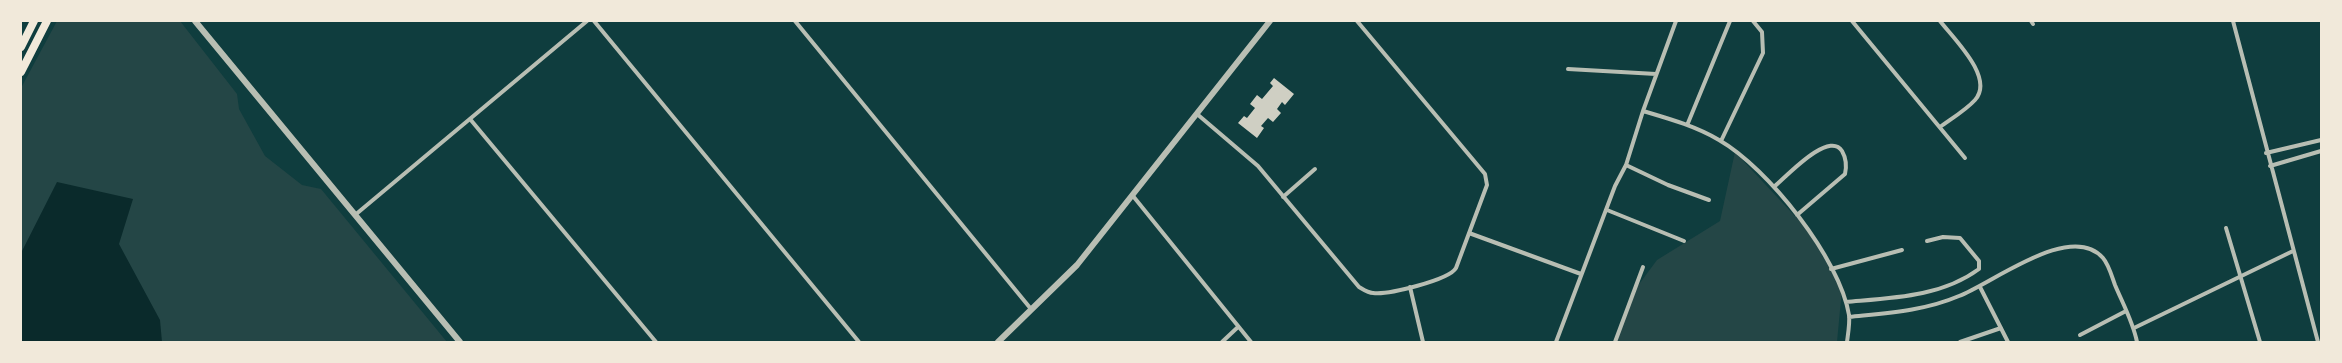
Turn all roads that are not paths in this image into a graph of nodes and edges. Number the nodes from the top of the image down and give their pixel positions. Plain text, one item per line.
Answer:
1 (34, 21) edge
2 (47, 21) edge
3 (196, 21) edge
4 (587, 21) edge
5 (594, 21) edge
6 (795, 21) edge
7 (1270, 21) edge
8 (1357, 21) edge
9 (1676, 21) edge
10 (1730, 21) edge
11 (1753, 21) edge
12 (1852, 21) edge
13 (1940, 21) edge
14 (2233, 21) edge
15 (21, 47) edge
16 (1568, 70) dead end
17 (21, 72) edge
18 (1656, 74) junction
19 (1643, 111) junction
20 (1197, 114) junction
21 (470, 119) junction
22 (1688, 123) junction
23 (1940, 127) junction
24 (2321, 140) edge
25 (1721, 141) junction
26 (2321, 151) edge
27 (2266, 153) junction
28 (1965, 158) dead end
29 (1626, 165) junction
30 (2270, 166) junction
31 (1315, 169) dead end
32 (1775, 186) junction
33 (1133, 196) junction
34 (1284, 197) junction
35 (1709, 200) dead end
36 (1607, 210) junction
37 (355, 215) junction
38 (1797, 215) junction
39 (2226, 228) dead end
40 (1469, 233) junction
41 (1684, 241) dead end
42 (1927, 241) dead end
43 (1902, 250) dead end
44 (2293, 251) junction
45 (1643, 268) dead end
46 (1831, 269) junction
47 (1581, 274) junction
48 (2240, 277) junction
49 (1410, 287) junction
50 (1980, 287) junction
51 (1846, 302) junction
52 (1031, 309) junction
53 (2126, 311) junction
54 (1849, 317) junction
55 (1238, 327) junction
56 (2001, 328) junction
57 (2134, 328) junction
58 (2080, 335) dead end
59 (460, 342) edge
60 (656, 342) edge
61 (859, 342) edge
62 (998, 342) edge
63 (1222, 342) edge
64 (1251, 342) edge
65 (1423, 342) edge
66 (1556, 342) edge
67 (1615, 342) edge
68 (1847, 342) edge
69 (1960, 342) edge
70 (2008, 342) edge
71 (2137, 342) edge
72 (2260, 342) edge
73 (2318, 342) edge

1 - 15 main road
2 - 17 main road
3 - 37 street
4 - 21 street
5 - 61 street
6 - 52 street
7 - 20 street
8 - 40 street
9 - 18 street
10 - 22 street
11 - 25 street
12 - 23 street
13 - 23 street
14 - 27 street
16 - 18 street
18 - 19 street
19 - 22 street
19 - 29 street
20 - 33 street
20 - 34 street
21 - 37 street
21 - 60 street
22 - 25 street
23 - 28 street
24 - 27 street
25 - 32 street
26 - 30 street
27 - 30 street
29 - 35 street
29 - 36 street
30 - 44 street
31 - 34 street
32 - 38 street
32 - 38 street
33 - 52 street
33 - 55 street
34 - 49 street
36 - 41 street
36 - 47 street
37 - 59 street
38 - 46 street
39 - 48 street
40 - 47 street
40 - 49 street
42 - 51 street
43 - 46 street
44 - 48 street
44 - 73 street
45 - 67 street
46 - 51 street
47 - 66 street
48 - 57 street
48 - 72 street
49 - 65 street
50 - 53 street
50 - 54 street
50 - 56 street
51 - 54 street
52 - 62 street
53 - 57 street
53 - 58 street
54 - 68 street
55 - 63 street
55 - 64 street
56 - 69 street
56 - 70 street
57 - 71 street

